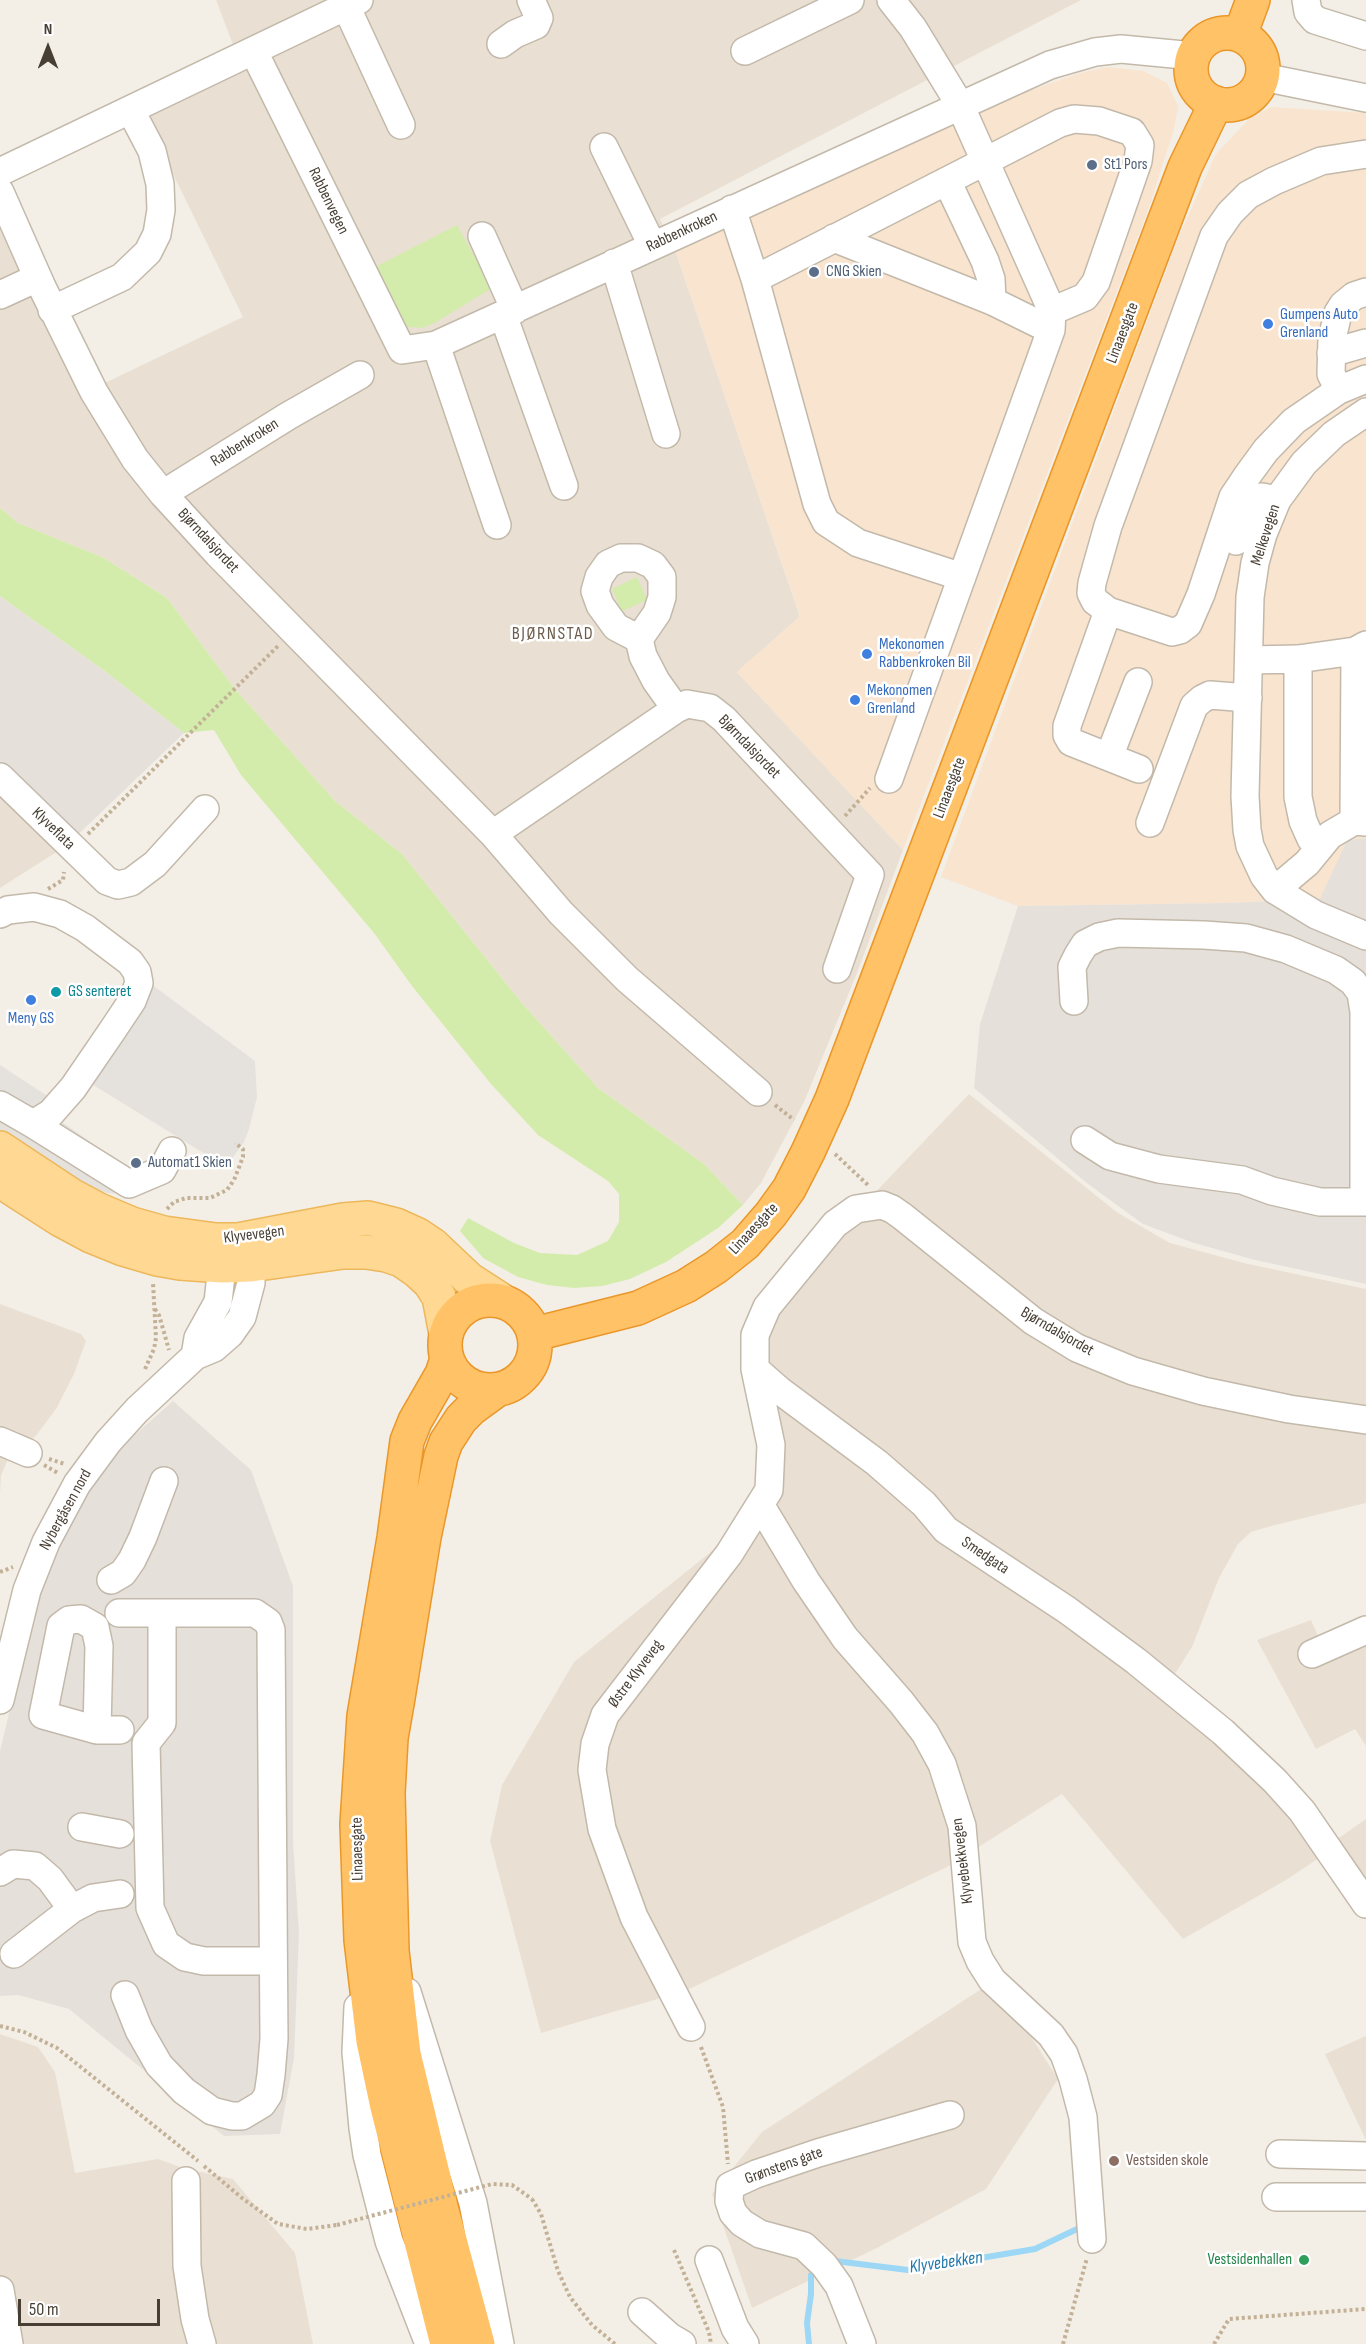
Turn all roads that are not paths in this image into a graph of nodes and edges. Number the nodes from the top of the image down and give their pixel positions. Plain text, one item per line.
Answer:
1 (531, 0) edge
2 (850, 0) edge
3 (891, 0) edge
4 (1253, 0) edge
5 (1306, 0) edge
6 (352, 3) edge
7 (1240, 35) junction
8 (1366, 36) edge
9 (501, 44) dead end
10 (745, 51) dead end
11 (254, 52) junction
12 (1194, 56) junction
13 (1263, 77) junction
14 (1366, 98) edge
15 (1216, 103) junction
16 (960, 105) junction
17 (130, 111) junction
18 (401, 125) dead end
19 (604, 147) dead end
20 (1366, 154) edge
21 (985, 161) junction
22 (0, 172) edge
23 (947, 181) junction
24 (0, 192) edge
25 (732, 209) junction
26 (482, 236) dead end
27 (834, 238) junction
28 (652, 245) junction
29 (614, 263) junction
30 (37, 278) junction
31 (755, 279) junction
32 (1366, 292) edge
33 (0, 295) edge
34 (992, 301) junction
35 (52, 310) junction
36 (509, 312) junction
37 (1052, 321) junction
38 (1366, 343) edge
39 (436, 345) junction
40 (402, 350) joint
41 (1331, 353) junction
42 (360, 375) dead end
43 (1366, 379) edge
44 (1339, 390) junction
45 (1366, 412) edge
46 (666, 434) dead end
47 (564, 486) dead end
48 (163, 494) junction
49 (1277, 500) junction
50 (497, 525) dead end
51 (962, 577) junction
52 (1201, 594) junction
53 (1108, 611) junction
54 (639, 639) dead end
55 (1361, 648) edge
56 (1298, 659) junction
57 (1249, 660) junction
58 (1137, 682) dead end
59 (1248, 698) junction
60 (676, 709) junction
61 (1109, 757) junction
62 (1139, 769) dead end
63 (0, 777) edge
64 (889, 779) road end
65 (205, 809) dead end
66 (1360, 821) edge
67 (1150, 823) dead end
68 (493, 834) junction
69 (1320, 846) junction
70 (1275, 890) junction
71 (0, 914) edge
72 (1366, 936) edge
73 (837, 969) dead end
74 (1074, 1001) dead end
75 (758, 1092) dead end
76 (0, 1105) edge
77 (33, 1124) junction
78 (1085, 1140) dead end
79 (0, 1148) edge
80 (172, 1151) dead end
81 (0, 1181) edge
82 (1365, 1202) edge
83 (237, 1257) junction
84 (503, 1301) junction
85 (535, 1334) junction
86 (446, 1346) junction
87 (755, 1369) junction
88 (497, 1390) junction
89 (1366, 1420) edge
90 (0, 1441) edge
91 (28, 1453) road end
92 (164, 1481) dead end
93 (760, 1506) junction
94 (111, 1580) dead end
95 (119, 1612) dead end
96 (162, 1612) junction
97 (1366, 1630) edge
98 (1312, 1654) dead end
99 (0, 1700) edge
100 (82, 1827) dead end
101 (120, 1834) dead end
102 (0, 1872) edge
103 (120, 1894) dead end
104 (1366, 1904) edge
105 (72, 1909) junction
106 (376, 1936) junction
107 (14, 1954) dead end
108 (272, 1962) junction
109 (125, 1995) dead end
110 (692, 2027) road end
111 (950, 2115) dead end
112 (1280, 2154) dead end
113 (1366, 2156) edge
114 (186, 2181) dead end
115 (1276, 2197) dead end
116 (1366, 2197) edge
117 (1092, 2239) road end
118 (709, 2260) dead end
119 (0, 2290) edge
120 (642, 2312) dead end
121 (9, 2344) edge
122 (202, 2344) edge
123 (429, 2344) edge
124 (447, 2344) edge
125 (478, 2344) edge
126 (500, 2344) edge
127 (682, 2344) edge
128 (745, 2344) edge
129 (862, 2344) edge

1 - 9 street
2 - 10 street
3 - 16 street
4 - 7 highway
5 - 8 street
6 - 11 street
6 - 18 street
7 - 12 highway
7 - 13 highway
11 - 17 street
11 - 40 street, Rabbenvegen
12 - 15 highway
12 - 16 street, Rabbenkroken
13 - 14 street
13 - 15 highway
15 - 85 highway, Linaaesgate
16 - 21 street
16 - 25 street, Rabbenkroken
17 - 22 street
17 - 35 street
19 - 28 street
20 - 53 street
21 - 23 street
21 - 37 street
21 - 37 street
23 - 27 street
23 - 34 street
24 - 30 street, Bjørndalsjordet
25 - 28 street, Rabbenkroken
25 - 31 street
26 - 36 street
27 - 31 street
27 - 34 street
28 - 29 street, Rabbenkroken
29 - 36 street, Rabbenkroken
29 - 46 street
30 - 33 street
30 - 35 street, Bjørndalsjordet
31 - 51 street
32 - 41 street
34 - 37 street
35 - 48 street, Bjørndalsjordet
36 - 39 street, Rabbenkroken
36 - 47 street
37 - 51 street
38 - 41 street
39 - 40 street, Rabbenkroken
39 - 50 street
41 - 44 street
42 - 48 street, Rabbenkroken
43 - 44 street
44 - 52 street
45 - 49 street, Melkevegen
48 - 68 street, Bjørndalsjordet
49 - 52 street
49 - 57 street, Melkevegen
51 - 64 street
52 - 53 street
53 - 61 street
54 - 60 street
55 - 56 street
55 - 66 street
56 - 57 street
56 - 69 street
57 - 59 street, Melkevegen
58 - 61 street
59 - 67 street
59 - 70 street, Melkevegen
60 - 68 street, Bjørndalsjordet
60 - 73 street, Bjørndalsjordet
61 - 62 street
63 - 65 street, Klyveflata
66 - 69 street
68 - 75 street, Bjørndalsjordet
69 - 70 street
70 - 72 street, Melkevegen
71 - 77 street
74 - 82 street
76 - 77 street
77 - 80 street
78 - 82 street
79 - 83 main road, Klyvevegen
81 - 83 main road, Klyvevegen
83 - 84 main road, Klyvevegen
83 - 86 main road, Klyvevegen
83 - 99 street, Nybergåsen nord
84 - 85 highway
84 - 86 highway, Linaaesgate
85 - 88 highway, Linaaesgate
86 - 88 highway
86 - 106 highway, Linaaesgate
87 - 89 street, Bjørndalsjordet
87 - 93 street, Østre Klyveveg
87 - 104 street, Smedgata
88 - 106 highway, Linaaesgate
90 - 91 street
92 - 94 street
93 - 110 street, Østre Klyveveg
93 - 117 street, Klyvebekkvegen
95 - 96 street
96 - 108 street
96 - 108 street
97 - 98 street
100 - 101 street
102 - 105 street
103 - 105 street
105 - 107 street
106 - 123 street
106 - 124 highway, Linaaesgate
106 - 125 highway, Linaaesgate
106 - 126 street
108 - 109 street
111 - 129 street, Grønstens gate
112 - 113 street
114 - 122 street
115 - 116 street
118 - 128 street
119 - 121 street
120 - 127 street

